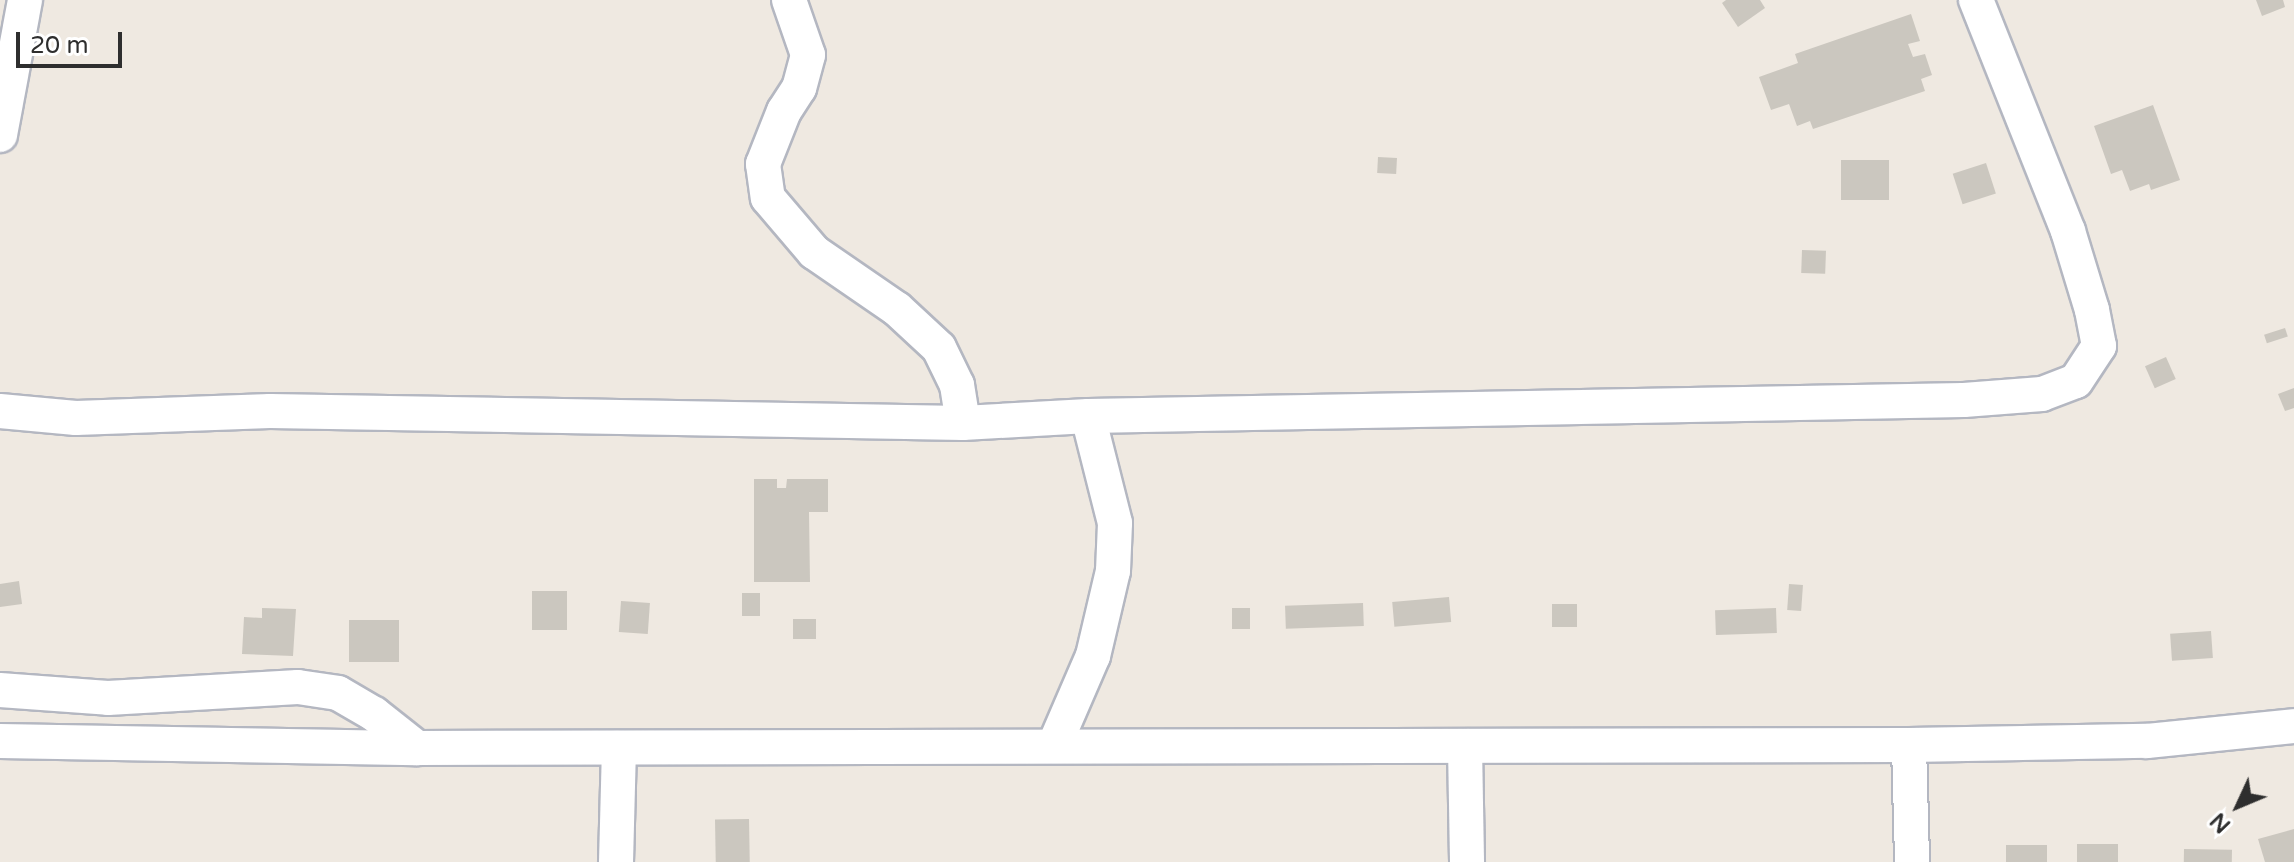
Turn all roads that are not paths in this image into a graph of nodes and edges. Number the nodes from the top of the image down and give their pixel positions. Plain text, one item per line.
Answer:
1 (25, 0) edge
2 (789, 0) edge
3 (1976, 0) edge
4 (0, 135) edge
5 (0, 411) edge
6 (1088, 416) junction
7 (963, 423) junction
8 (0, 690) edge
9 (2294, 726) edge
10 (0, 741) edge
11 (1909, 745) junction
12 (1054, 746) junction
13 (1465, 746) junction
14 (417, 748) junction
15 (619, 748) junction
16 (616, 862) edge
17 (1467, 862) edge
18 (1912, 862) edge

1 - 4 street
2 - 7 street
3 - 6 street
5 - 7 street
6 - 7 street
6 - 12 street
8 - 14 street
9 - 11 street
10 - 14 street
11 - 13 street
11 - 18 street
12 - 13 street
12 - 15 street
13 - 17 street
14 - 15 street
15 - 16 street

